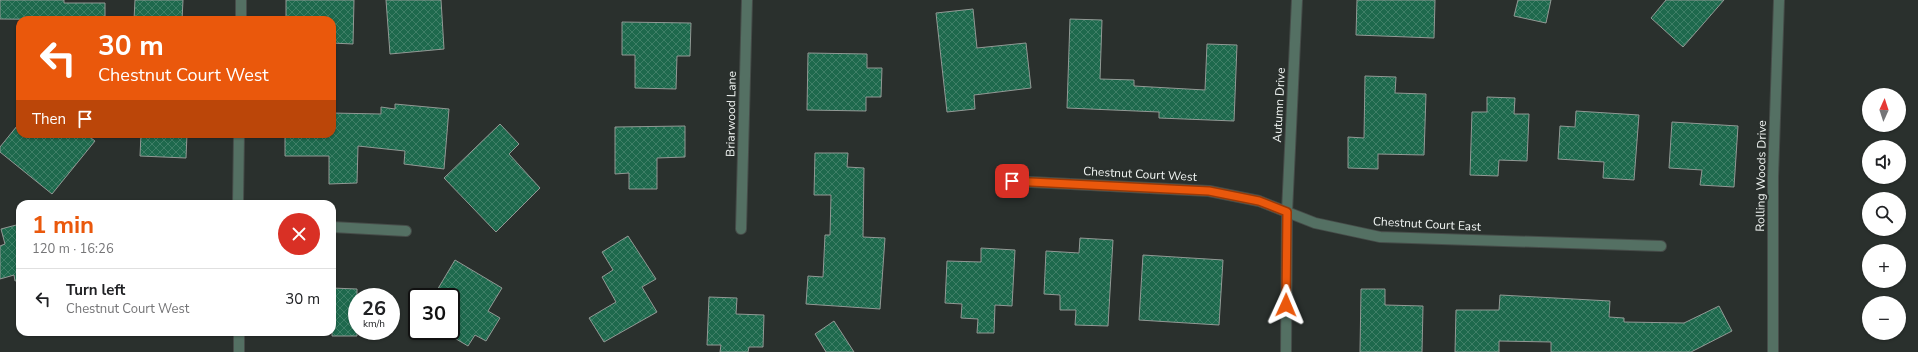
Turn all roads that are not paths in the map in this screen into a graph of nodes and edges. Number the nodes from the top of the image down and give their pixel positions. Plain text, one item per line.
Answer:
1 (241, 0) edge
2 (747, 0) edge
3 (1296, 0) edge
4 (1779, 0) edge
5 (241, 16) edge
6 (239, 138) edge
7 (1012, 181) dead end
8 (238, 200) edge
9 (1287, 212) junction
10 (336, 227) edge
11 (741, 229) dead end
12 (406, 231) dead end
13 (1661, 246) dead end
14 (239, 336) edge
15 (239, 352) edge
16 (1286, 352) edge
17 (1773, 352) edge

1 - 5 street
2 - 11 street, Briarwood Lane
3 - 9 street, Autumn Drive
4 - 17 street, Rolling Woods Drive
6 - 8 street
7 - 9 street, Chestnut Court West
9 - 13 street, Chestnut Court East
9 - 16 street
10 - 12 street
14 - 15 street

